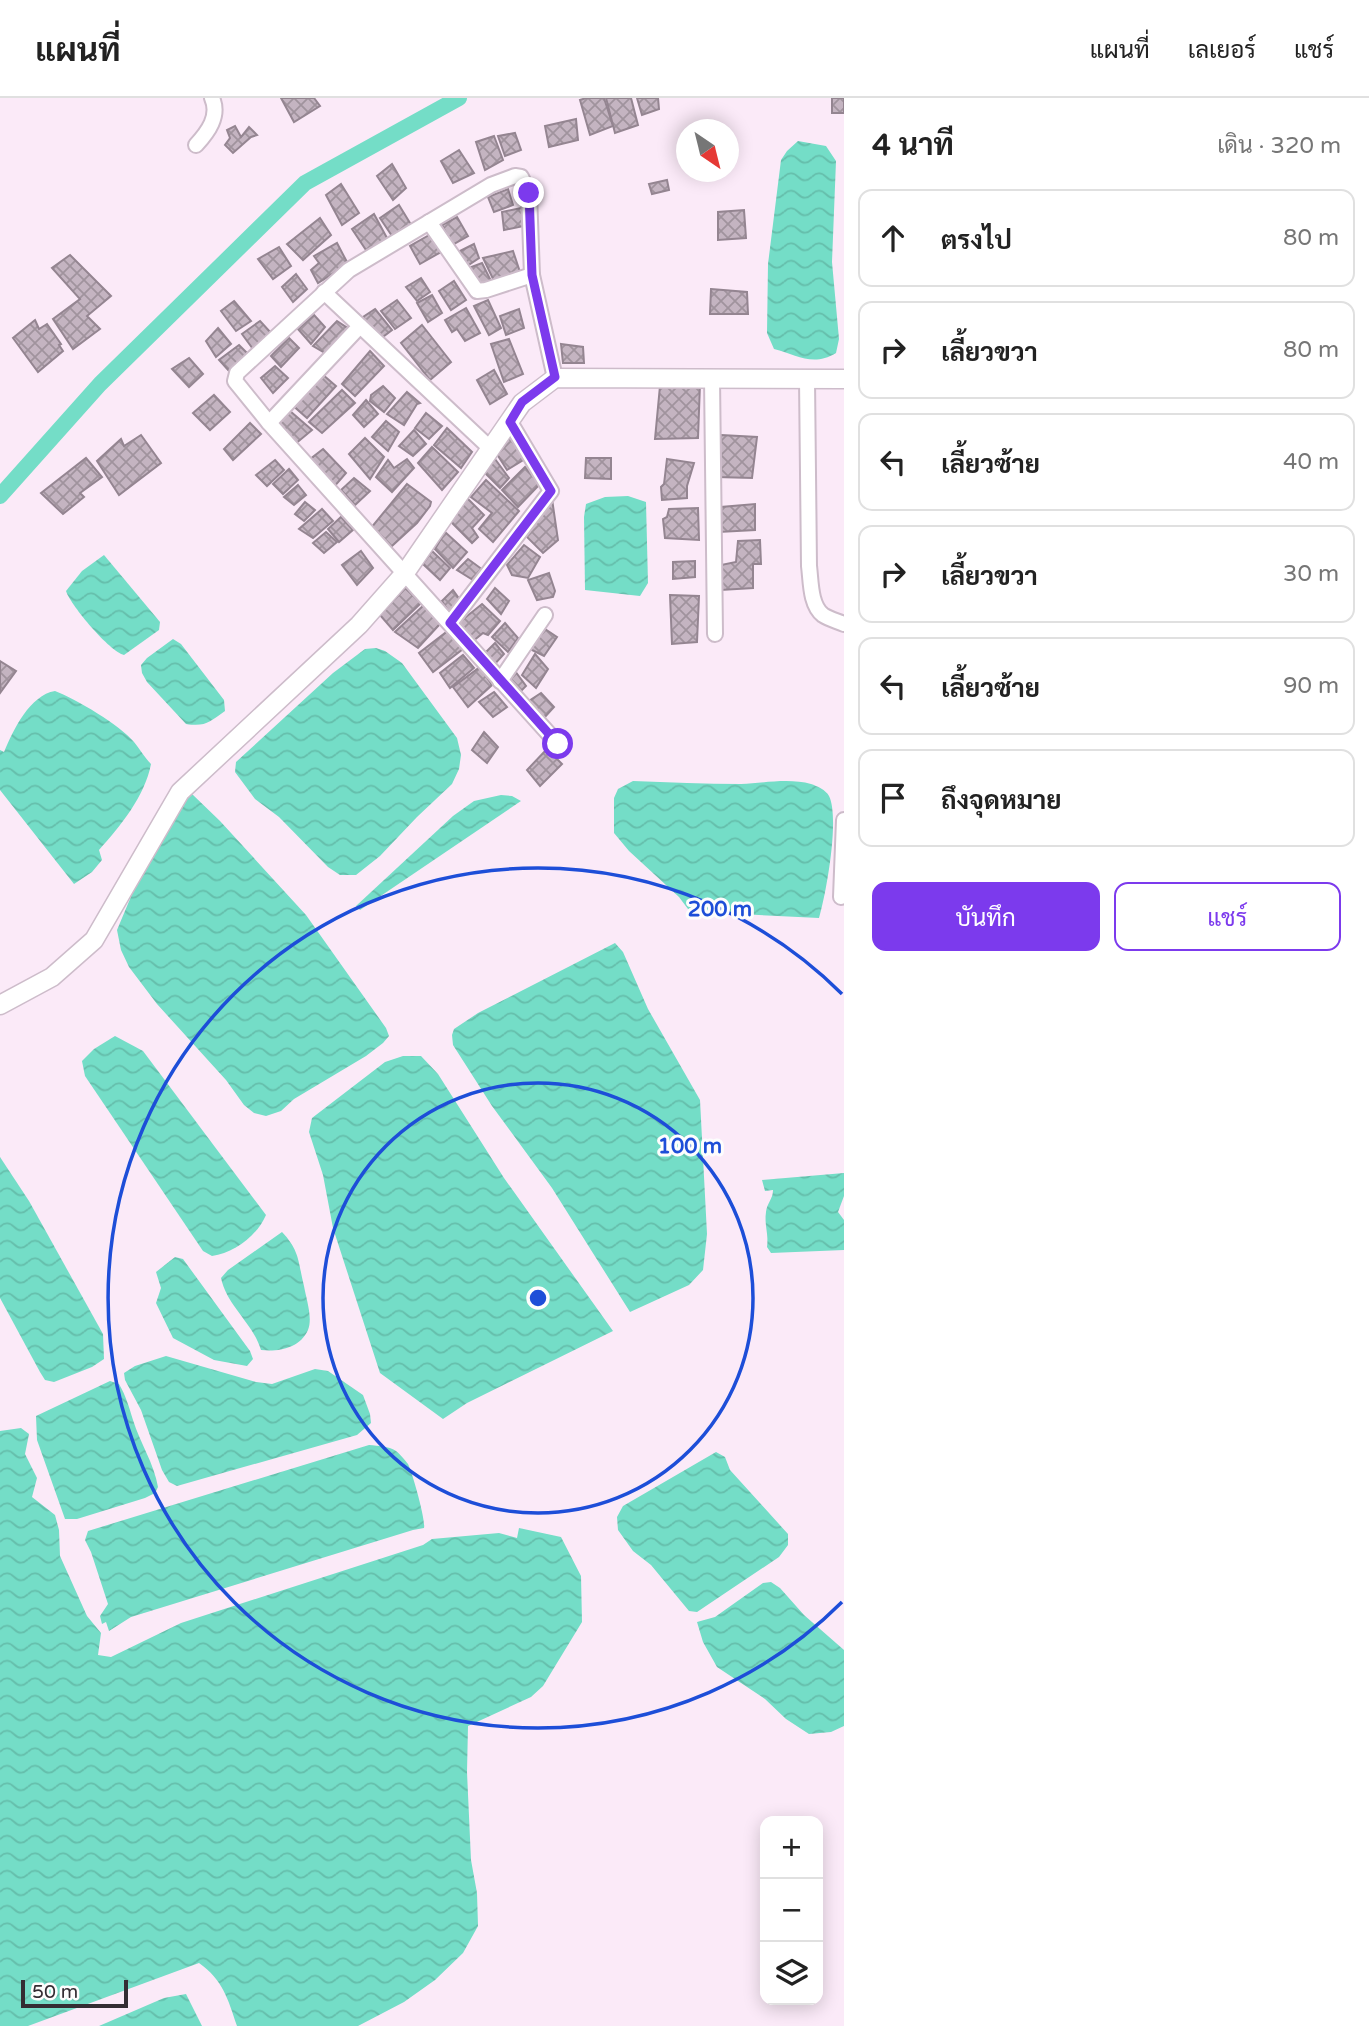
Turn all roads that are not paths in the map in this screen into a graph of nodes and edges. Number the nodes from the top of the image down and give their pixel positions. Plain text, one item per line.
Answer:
1 (212, 98) edge
2 (196, 145) dead end
3 (429, 222) junction
4 (532, 275) junction
5 (324, 292) junction
6 (360, 326) junction
7 (555, 377) junction
8 (712, 378) junction
9 (807, 379) junction
10 (844, 379) edge
11 (510, 422) junction
12 (268, 423) junction
13 (491, 449) junction
14 (405, 573) junction
15 (545, 615) dead end
16 (450, 623) junction
17 (844, 624) edge
18 (715, 634) dead end
19 (499, 681) junction
20 (558, 744) dead end
21 (844, 820) edge
22 (841, 897) dead end
23 (0, 1005) edge

1 - 2 street
3 - 4 street
3 - 4 street
3 - 5 street
4 - 7 street
5 - 6 street
5 - 12 street
6 - 12 street
6 - 13 street
7 - 8 street
7 - 11 street
8 - 9 street
8 - 18 street
9 - 10 street
9 - 17 street
11 - 13 street
11 - 16 street
12 - 14 street
13 - 14 street
14 - 16 street
14 - 23 street
15 - 19 street
16 - 19 street
19 - 20 street
21 - 22 street

